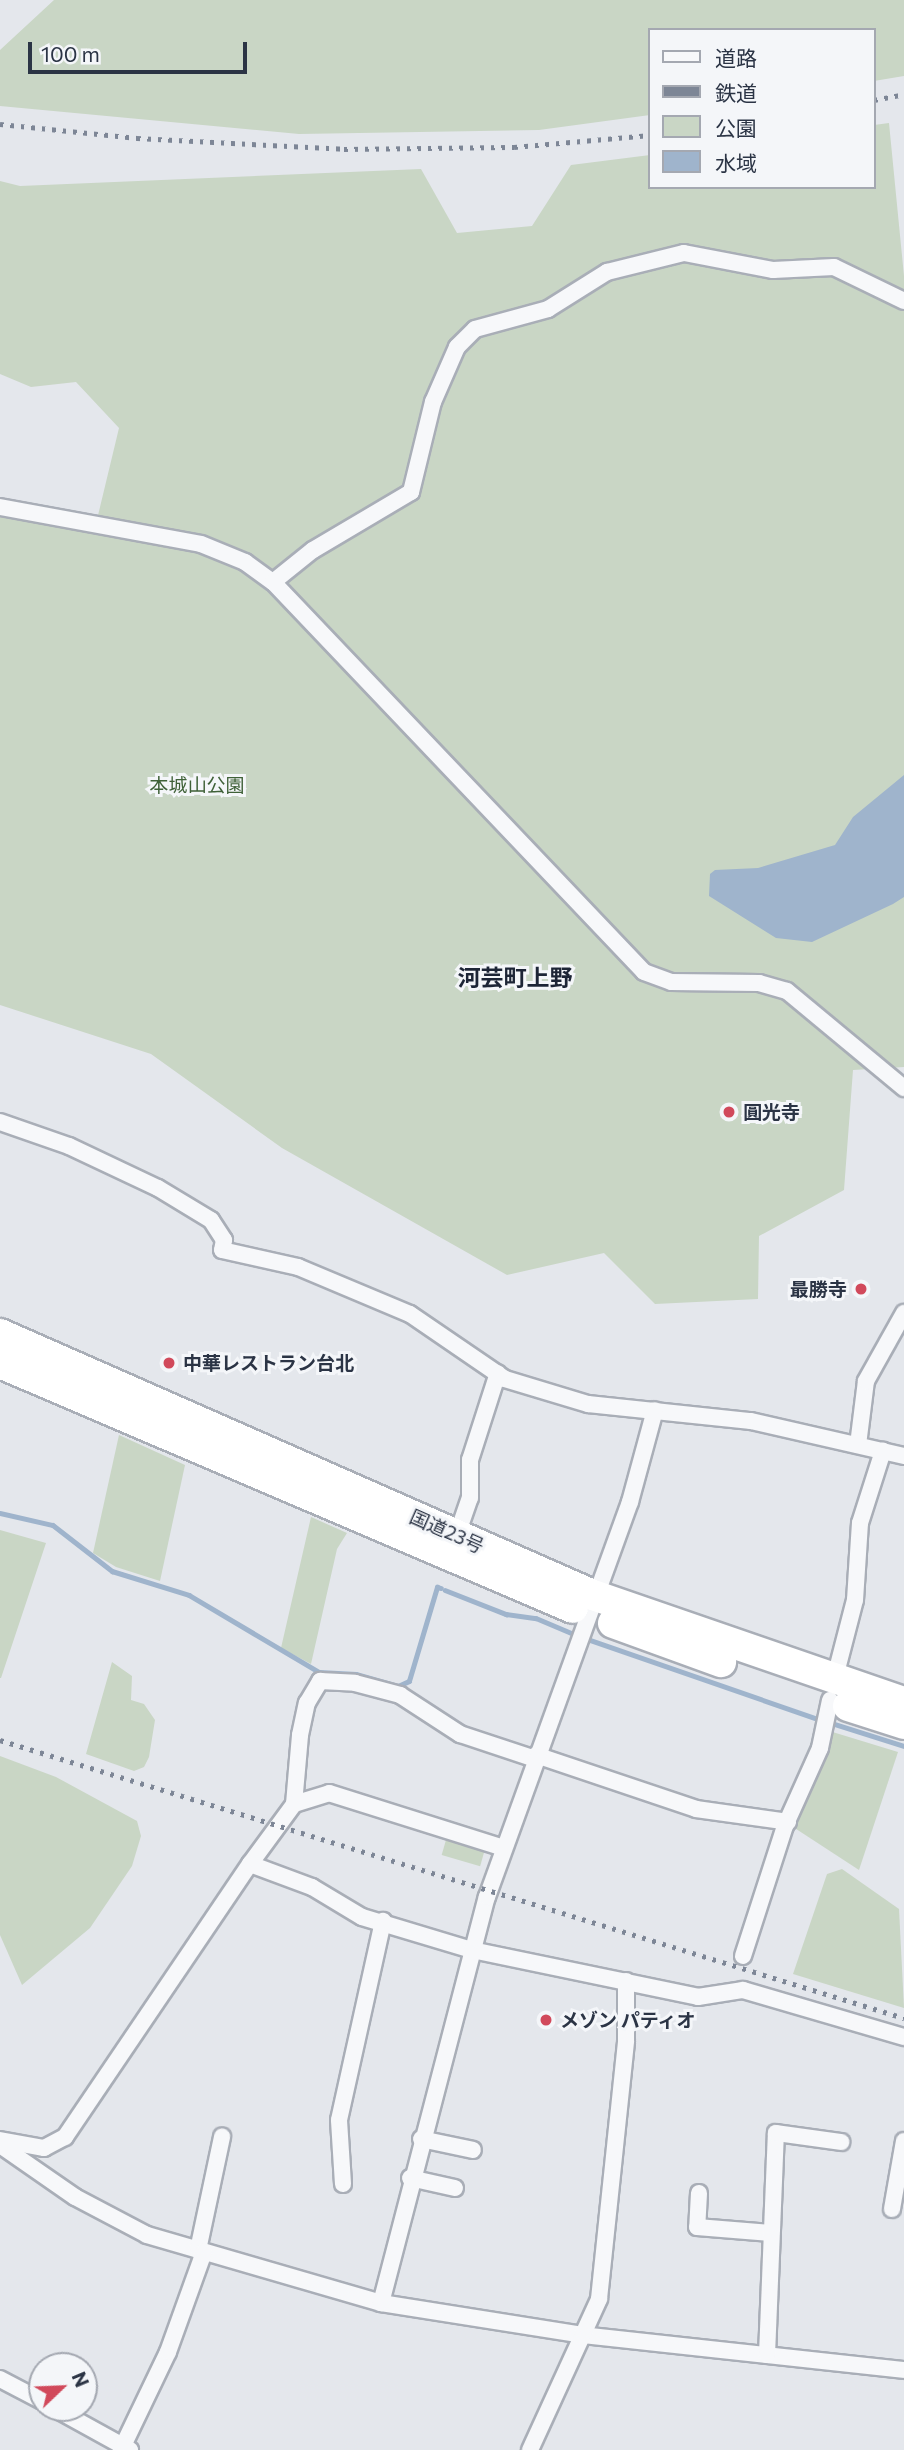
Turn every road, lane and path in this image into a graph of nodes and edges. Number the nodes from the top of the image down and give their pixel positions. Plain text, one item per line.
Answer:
1 (904, 301) edge
2 (0, 508) edge
3 (273, 582) junction
4 (904, 1088) edge
5 (0, 1122) edge
6 (904, 1313) edge
7 (0, 1335) edge
8 (0, 1363) edge
9 (498, 1373) junction
10 (654, 1410) junction
11 (858, 1445) junction
12 (883, 1451) junction
13 (904, 1456) edge
14 (457, 1535) junction
15 (590, 1604) junction
16 (832, 1690) junction
17 (904, 1702) edge
18 (904, 1724) edge
19 (536, 1757) junction
20 (294, 1804) junction
21 (788, 1822) junction
22 (503, 1848) junction
23 (250, 1864) junction
24 (383, 1921) junction
25 (472, 1950) junction
26 (743, 1956) dead end
27 (626, 1981) junction
28 (904, 2036) edge
29 (222, 2137) dead end
30 (421, 2139) junction
31 (904, 2141) edge
32 (841, 2142) dead end
33 (0, 2143) edge
34 (473, 2150) dead end
35 (410, 2178) junction
36 (343, 2184) dead end
37 (455, 2188) dead end
38 (699, 2193) dead end
39 (892, 2209) dead end
40 (771, 2233) junction
41 (201, 2251) junction
42 (381, 2303) junction
43 (582, 2335) junction
44 (767, 2355) junction
45 (904, 2370) edge
46 (0, 2379) edge
47 (28, 2394) edge
48 (78, 2422) edge
49 (125, 2449) edge
50 (530, 2450) edge

1 - 3 street
2 - 3 street
3 - 4 street
5 - 9 street
6 - 11 street
7 - 14 highway, 国道23号
8 - 15 highway, 国道23号
9 - 10 street
9 - 14 street
10 - 11 street
10 - 15 street
11 - 12 street
12 - 13 street
12 - 16 street
14 - 15 highway, 国道23号
15 - 16 highway, 国道23号
15 - 19 street
16 - 17 highway, 国道23号
16 - 18 highway, 国道23号
16 - 21 street
19 - 20 street
19 - 21 street
19 - 22 street
20 - 22 street
20 - 23 street
21 - 26 street
22 - 25 street
23 - 24 street
23 - 33 street
24 - 25 street
24 - 36 street
25 - 27 street
25 - 30 street
27 - 28 street
27 - 43 street
29 - 41 street
30 - 34 street
30 - 35 street
31 - 39 street
32 - 40 street
33 - 41 street
35 - 37 street
35 - 42 street
38 - 40 street
40 - 44 street
41 - 42 street
41 - 49 street
42 - 43 street
43 - 44 street
43 - 50 street
44 - 45 street
46 - 47 street
48 - 49 street

